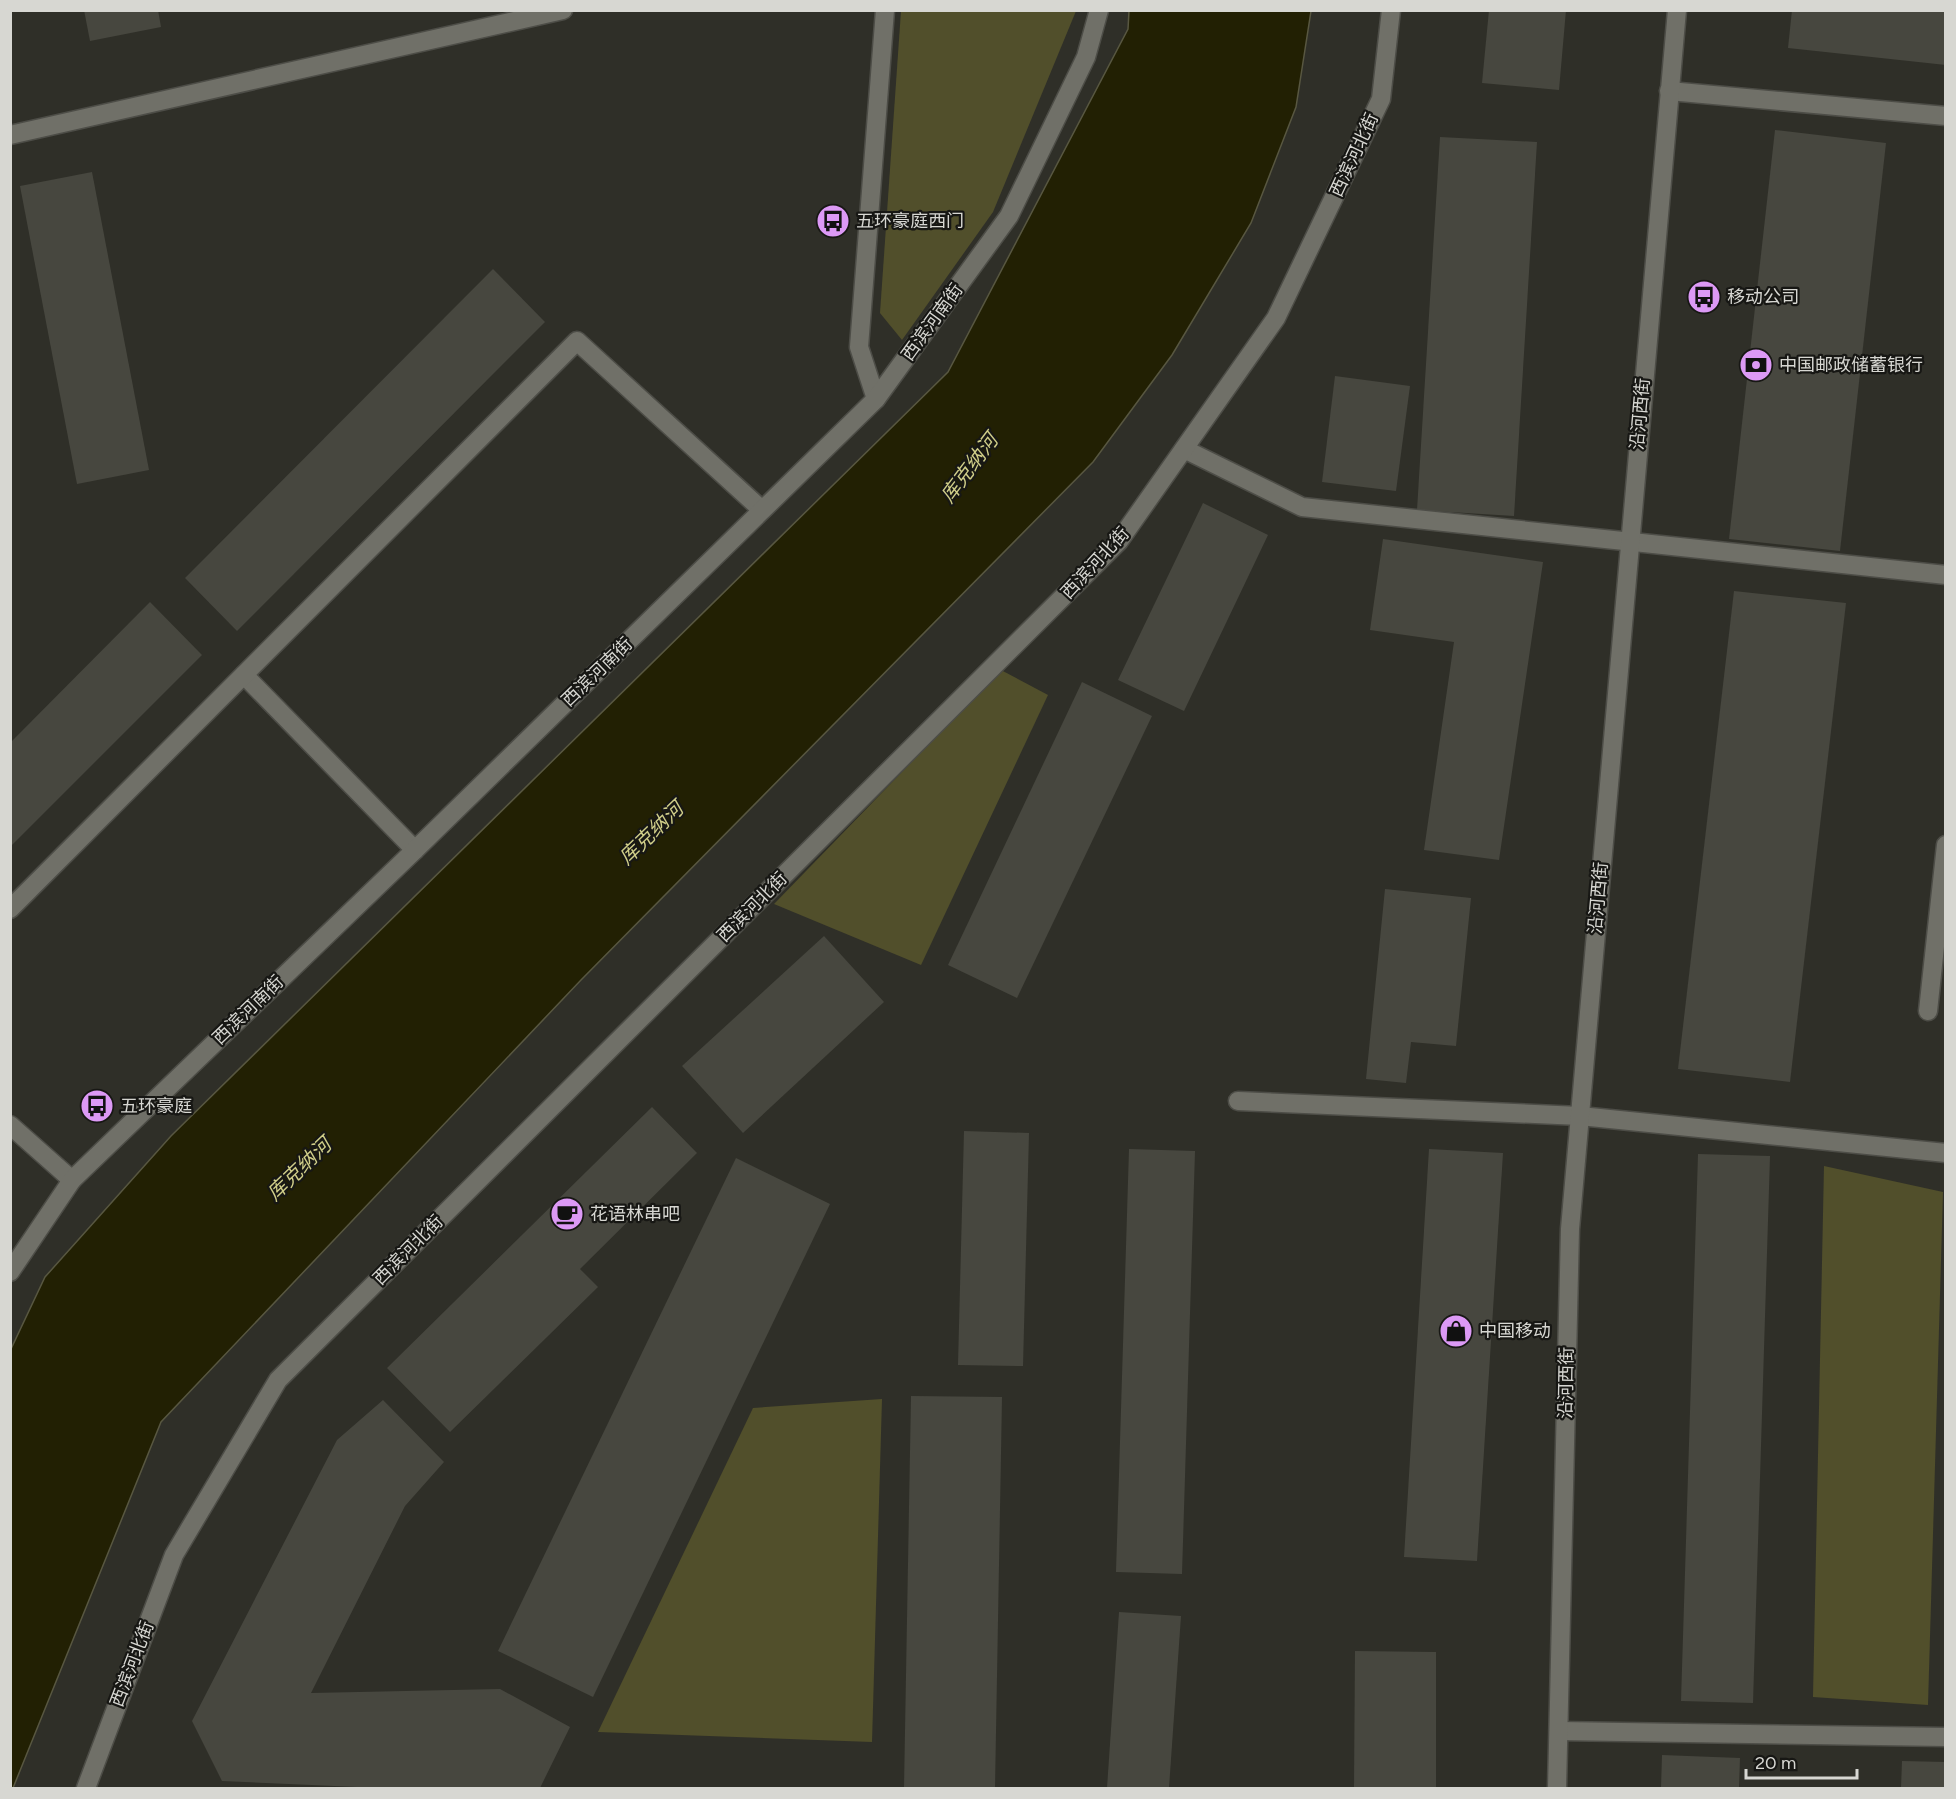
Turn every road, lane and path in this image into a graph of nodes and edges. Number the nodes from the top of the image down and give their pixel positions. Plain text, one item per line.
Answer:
1 (562, 10) edge
2 (885, 10) edge
3 (1099, 10) edge
4 (1391, 10) edge
5 (1677, 10) edge
6 (1669, 91) junction
7 (1946, 116) edge
8 (10, 135) edge
9 (876, 399) junction
10 (1184, 449) junction
11 (762, 510) junction
12 (1629, 540) junction
13 (1946, 575) edge
14 (244, 675) junction
15 (1946, 845) edge
16 (415, 850) junction
17 (10, 909) edge
18 (1928, 1011) dead end
19 (1238, 1101) dead end
20 (1580, 1116) junction
21 (10, 1125) edge
22 (1946, 1153) edge
23 (72, 1180) junction
24 (10, 1272) edge
25 (1559, 1731) junction
26 (1946, 1737) edge
27 (86, 1788) edge
28 (1557, 1788) edge

1 - 8 street
2 - 9 street
3 - 9 street, 西滨河南街
4 - 10 street, 西滨河北街
5 - 6 street, 沿河西街
6 - 7 street
6 - 12 street, 沿河西街
9 - 11 street, 西滨河南街
10 - 12 street
10 - 27 street, 西滨河北街
11 - 14 street
11 - 16 street, 西滨河南街
12 - 13 street
12 - 20 street, 沿河西街
14 - 16 street
14 - 17 street
15 - 18 street
16 - 23 street, 西滨河南街
19 - 20 street
20 - 22 street
20 - 25 street, 沿河西街
21 - 23 street
23 - 24 street, 西滨河南街
25 - 26 street
25 - 28 street, 沿河西街

